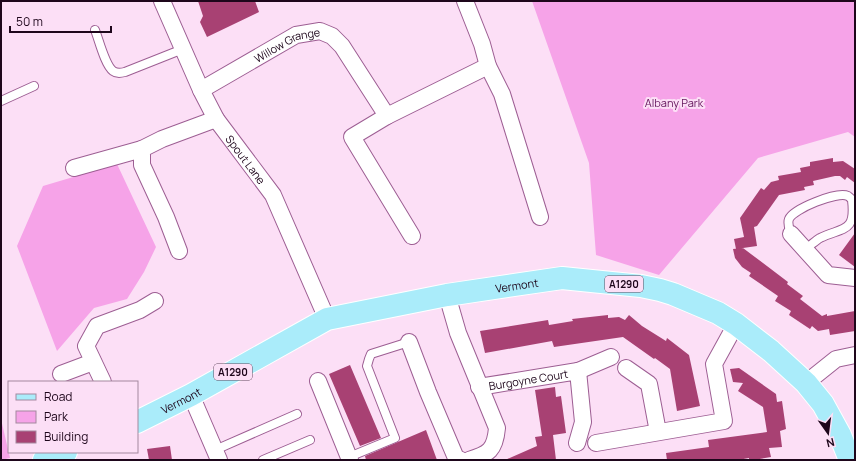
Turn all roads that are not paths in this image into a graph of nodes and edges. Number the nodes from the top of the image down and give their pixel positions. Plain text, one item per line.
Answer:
1 (162, 1) edge
2 (465, 1) edge
3 (96, 30) dead end
4 (183, 49) junction
5 (488, 66) junction
6 (34, 86) dead end
7 (200, 90) junction
8 (1, 101) edge
9 (386, 116) junction
10 (216, 119) junction
11 (142, 149) junction
12 (74, 168) dead end
13 (540, 217) dead end
14 (791, 234) joint
15 (412, 236) dead end
16 (805, 249) junction
17 (178, 251) dead end
18 (855, 278) edge
19 (447, 294) junction
20 (155, 301) dead end
21 (327, 319) junction
22 (736, 324) junction
23 (409, 342) joint
24 (855, 355) edge
25 (611, 357) dead end
26 (93, 362) junction
27 (626, 368) dead end
28 (578, 371) junction
29 (61, 374) dead end
30 (102, 381) edge
31 (318, 381) dead end
32 (806, 383) junction
33 (479, 387) junction
34 (191, 396) junction
35 (297, 414) dead end
36 (138, 422) edge
37 (658, 432) junction
38 (310, 440) dead end
39 (577, 443) dead end
40 (596, 443) dead end
41 (63, 453) edge
42 (217, 455) edge
43 (350, 458) edge
44 (44, 460) edge
45 (262, 460) edge
46 (460, 460) edge
47 (469, 460) edge
48 (850, 460) edge

1 - 4 street, Spout Lane
2 - 5 street
3 - 4 lane
4 - 7 street, Spout Lane
5 - 9 street
5 - 13 street
6 - 8 lane
7 - 9 street, Willow Grange
7 - 10 street, Spout Lane
9 - 15 street
10 - 11 street
10 - 21 street, Spout Lane
11 - 12 street
11 - 17 street
14 - 16 street
14 - 16 lane
16 - 18 street
19 - 21 main road, Vermont / A1290
19 - 22 main road, Vermont / A1290
19 - 33 street
20 - 26 street
21 - 34 main road, Vermont / A1290
22 - 32 main road, Vermont / A1290
22 - 37 street
23 - 43 lane
23 - 46 street
24 - 32 street
25 - 28 street, Burgoyne Court
26 - 29 street
26 - 30 street
27 - 37 street
28 - 33 street, Burgoyne Court
28 - 39 street, Burgoyne Court
31 - 43 street
32 - 48 main road, Vermont / A1290
33 - 47 street
34 - 36 main road, Vermont / A1290
34 - 42 street
35 - 42 lane
37 - 40 street
38 - 45 lane
41 - 44 main road

